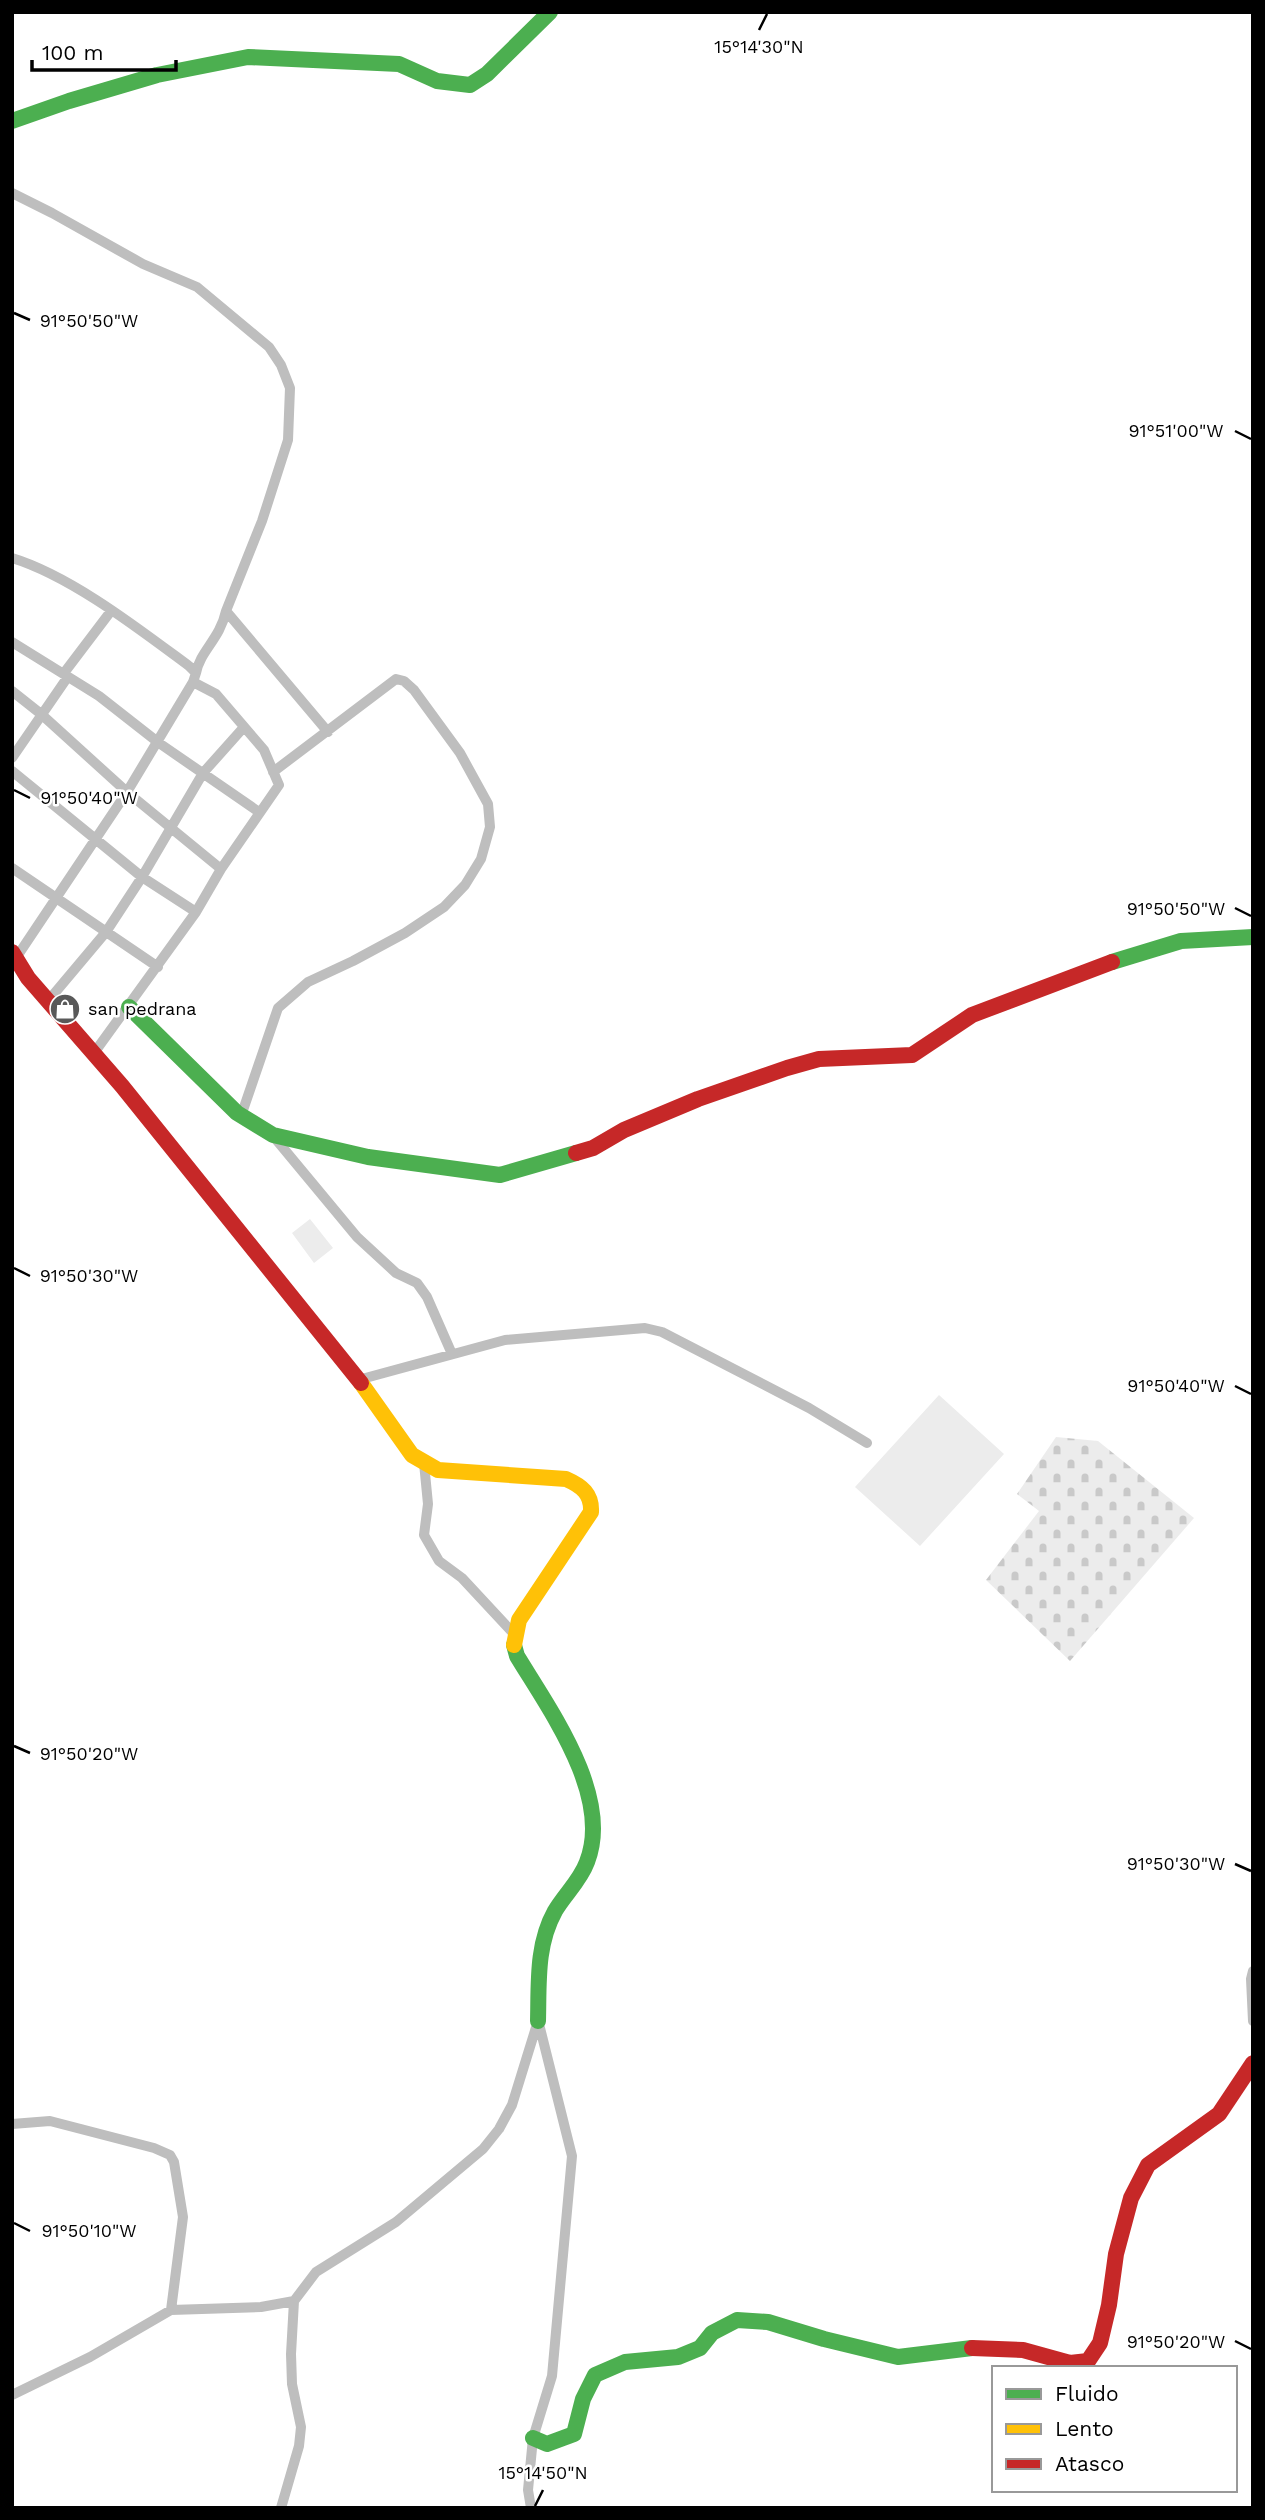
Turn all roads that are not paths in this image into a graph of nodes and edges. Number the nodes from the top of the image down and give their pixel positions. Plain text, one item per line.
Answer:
1 (550, 12) edge
2 (12, 121) edge
3 (12, 193) edge
4 (12, 558) edge
5 (111, 611) junction
6 (226, 611) junction
7 (12, 642) edge
8 (64, 673) junction
9 (195, 678) junction
10 (12, 691) edge
11 (41, 714) junction
12 (244, 727) junction
13 (328, 732) junction
14 (159, 743) junction
15 (12, 758) edge
16 (12, 771) edge
17 (273, 772) junction
18 (203, 773) junction
19 (127, 792) junction
20 (259, 812) junction
21 (172, 829) junction
22 (96, 840) junction
23 (221, 869) junction
24 (16, 871) edge
25 (142, 877) junction
26 (12, 883) edge
27 (56, 898) junction
28 (196, 912) junction
29 (106, 932) junction
30 (1253, 937) edge
31 (14, 955) edge
32 (158, 967) junction
33 (48, 1001) junction
34 (129, 1007) junction
35 (93, 1053) junction
36 (241, 1116) junction
37 (273, 1135) junction
38 (452, 1354) junction
39 (358, 1380) junction
40 (867, 1443) dead end
41 (424, 1463) junction
42 (514, 1634) junction
43 (1253, 1971) edge
44 (538, 2021) junction
45 (1253, 2021) edge
46 (1253, 2063) edge
47 (12, 2124) edge
48 (294, 2301) junction
49 (171, 2310) junction
50 (12, 2395) edge
51 (533, 2438) junction
52 (281, 2508) edge
53 (531, 2508) edge

1 - 2 street
3 - 6 street
4 - 5 street
5 - 8 street
5 - 9 street
6 - 9 street
6 - 13 street
7 - 8 street
8 - 11 street
8 - 14 street
9 - 12 street
9 - 14 street
10 - 11 street
11 - 15 street
11 - 19 street
12 - 17 street
12 - 18 street
13 - 17 street
13 - 36 street
14 - 18 street
14 - 19 street
16 - 22 street
17 - 20 street
18 - 20 street
18 - 21 street
19 - 21 street
19 - 22 street
20 - 23 street
21 - 23 street
21 - 25 street
22 - 25 street
22 - 27 street
23 - 28 street
24 - 26 street
24 - 27 street
25 - 28 street
25 - 29 street
27 - 29 street
27 - 31 street
28 - 32 street
29 - 32 street
29 - 33 street
30 - 37 street
31 - 33 street
32 - 34 street
33 - 35 street
34 - 35 street
34 - 36 street
35 - 39 street
36 - 37 street
37 - 38 street
38 - 39 street
38 - 40 street
39 - 41 street
41 - 42 street
41 - 42 street
42 - 44 street
43 - 45 street
44 - 48 street
44 - 51 street
46 - 51 street
47 - 49 street
48 - 49 street
48 - 52 street
49 - 50 street
51 - 53 street

